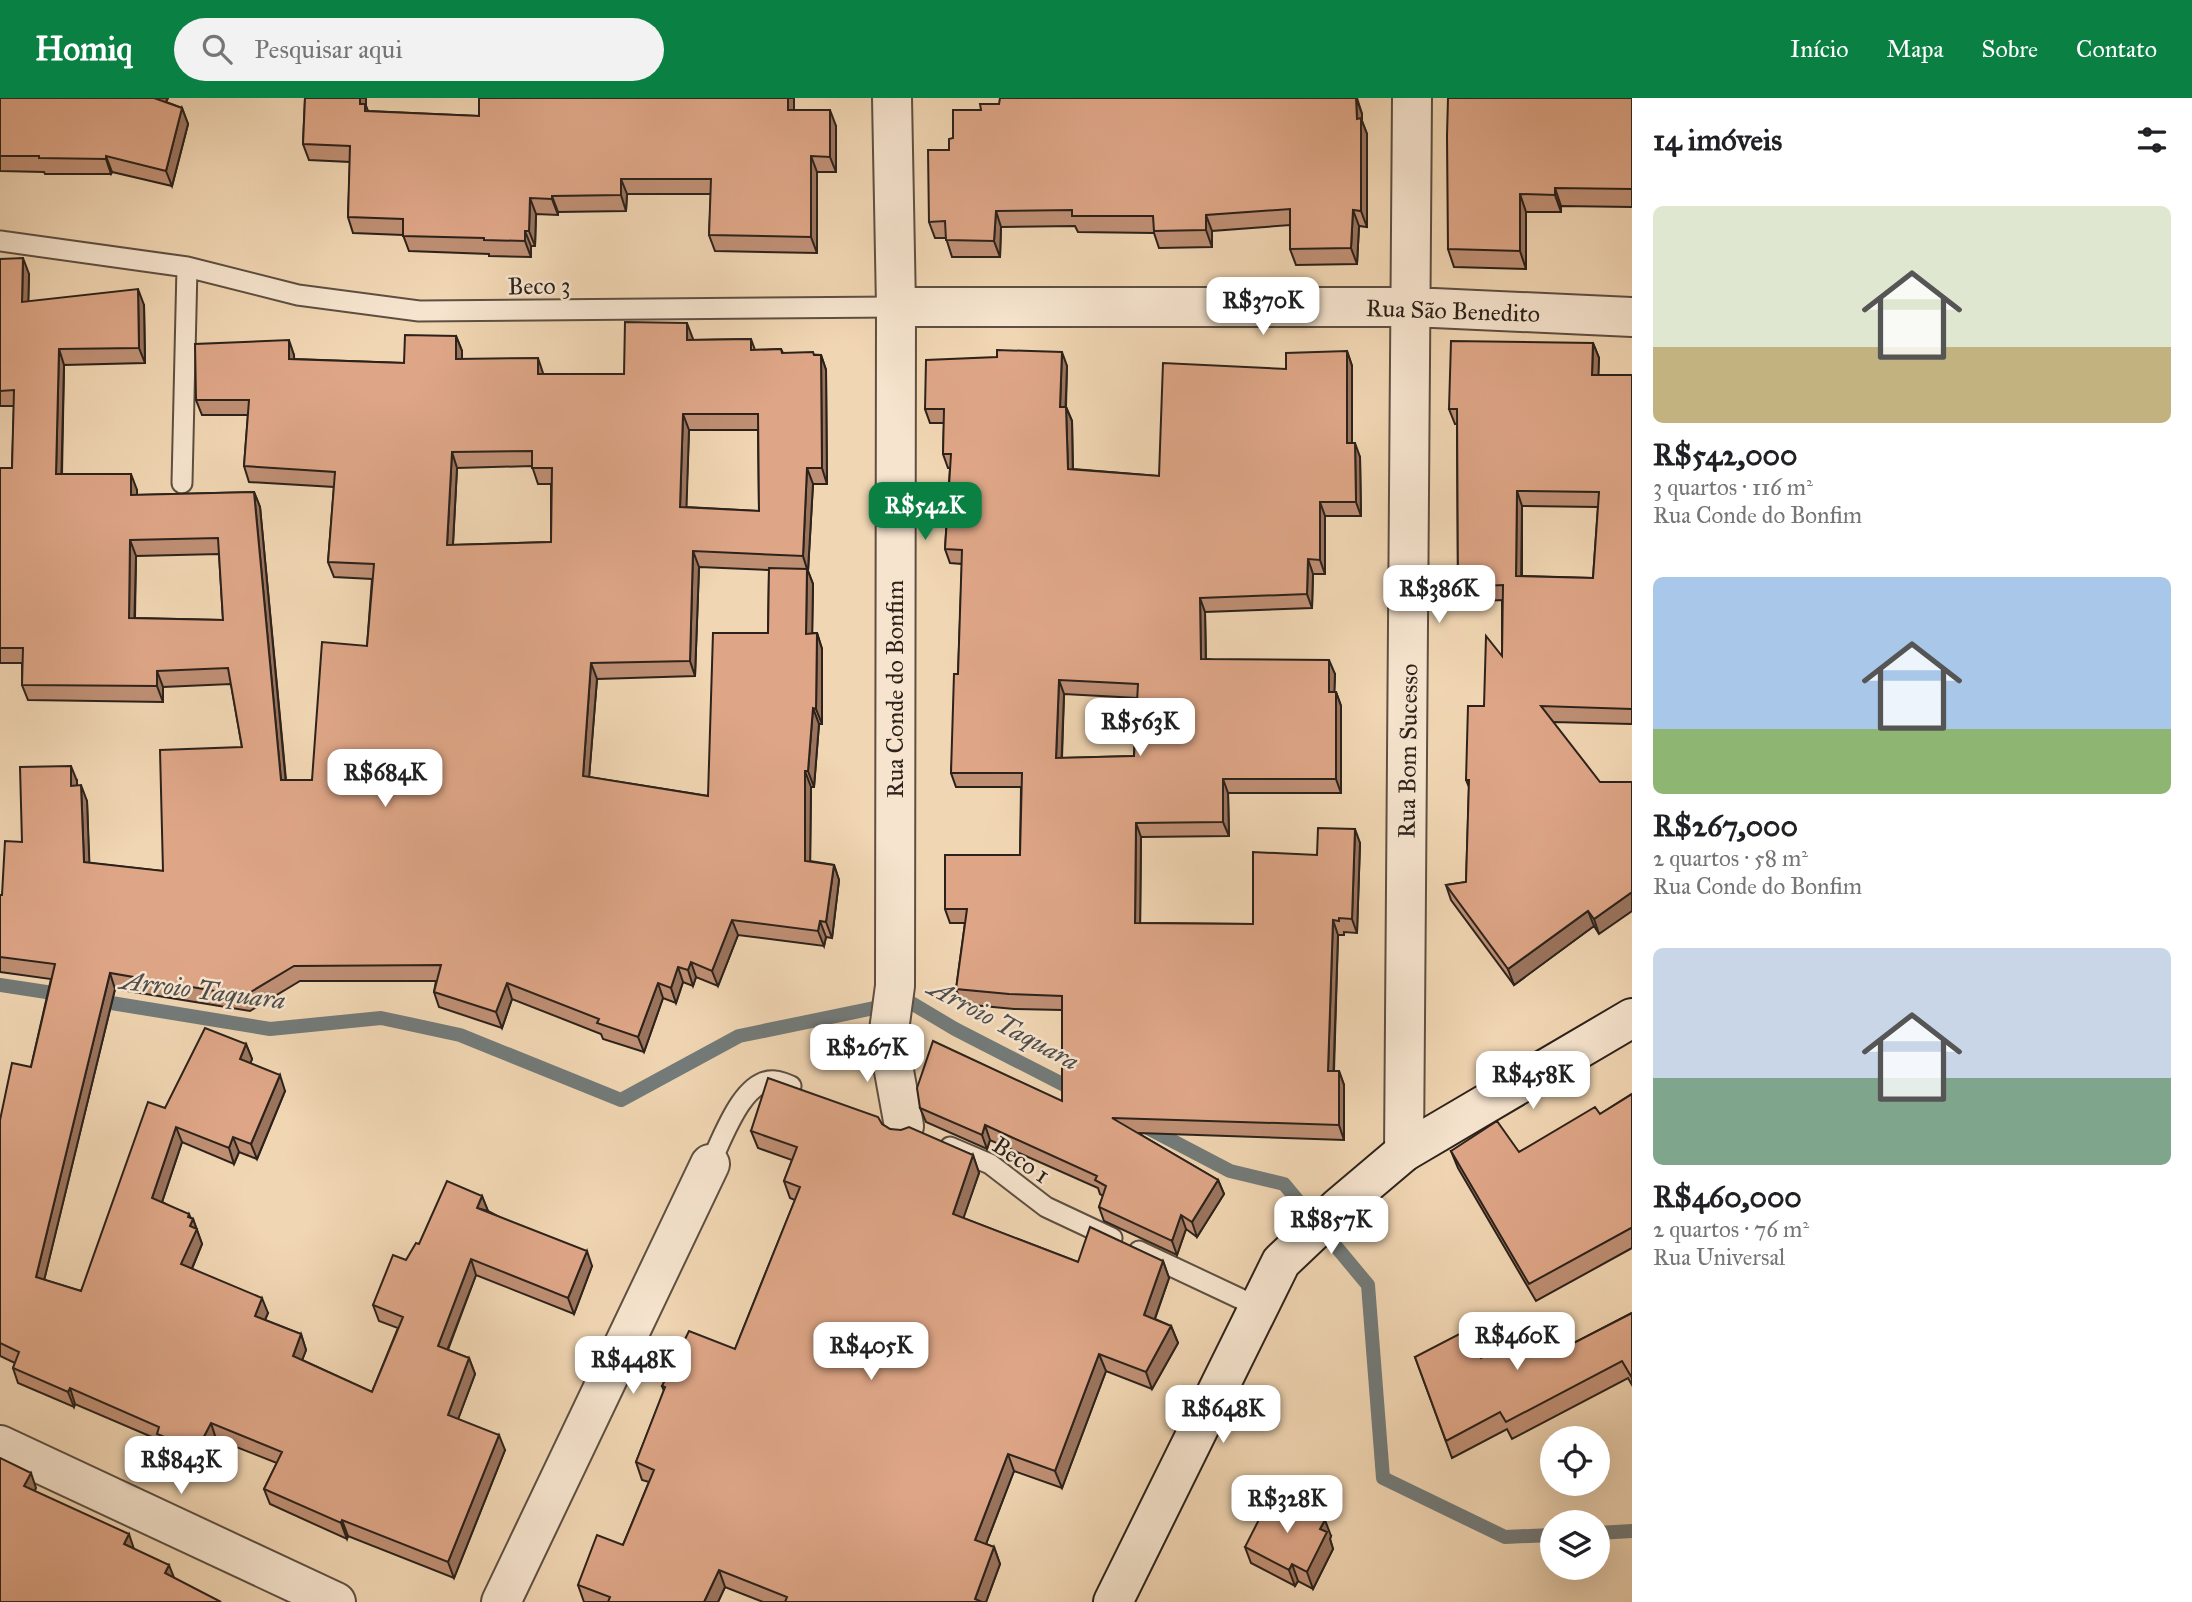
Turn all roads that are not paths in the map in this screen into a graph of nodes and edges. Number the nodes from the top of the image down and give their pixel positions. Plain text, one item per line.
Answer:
1 (892, 98) edge
2 (1412, 98) edge
3 (0, 242) edge
4 (187, 267) junction
5 (895, 307) junction
6 (1412, 307) junction
7 (1632, 317) edge
8 (182, 483) dead end
9 (1632, 1018) edge
10 (813, 1094) edge
11 (906, 1128) joint
12 (1404, 1152) junction
13 (710, 1164) joint
14 (1258, 1307) junction
15 (0, 1445) edge
16 (336, 1602) edge
17 (501, 1602) edge
18 (1112, 1602) edge

1 - 5 street, Rua Conde do Bonfim
2 - 6 street, Rua Bom Sucesso
3 - 4 lane, Beco 3
4 - 5 lane, Beco 3
4 - 8 lane
5 - 6 street, Rua São Benedito
5 - 11 street, Rua Conde do Bonfim
6 - 7 street, Rua São Benedito
6 - 12 street, Rua Bom Sucesso
9 - 12 street
10 - 13 lane
11 - 14 lane, Beco 1
12 - 14 street
13 - 17 street
14 - 18 street
15 - 16 street

